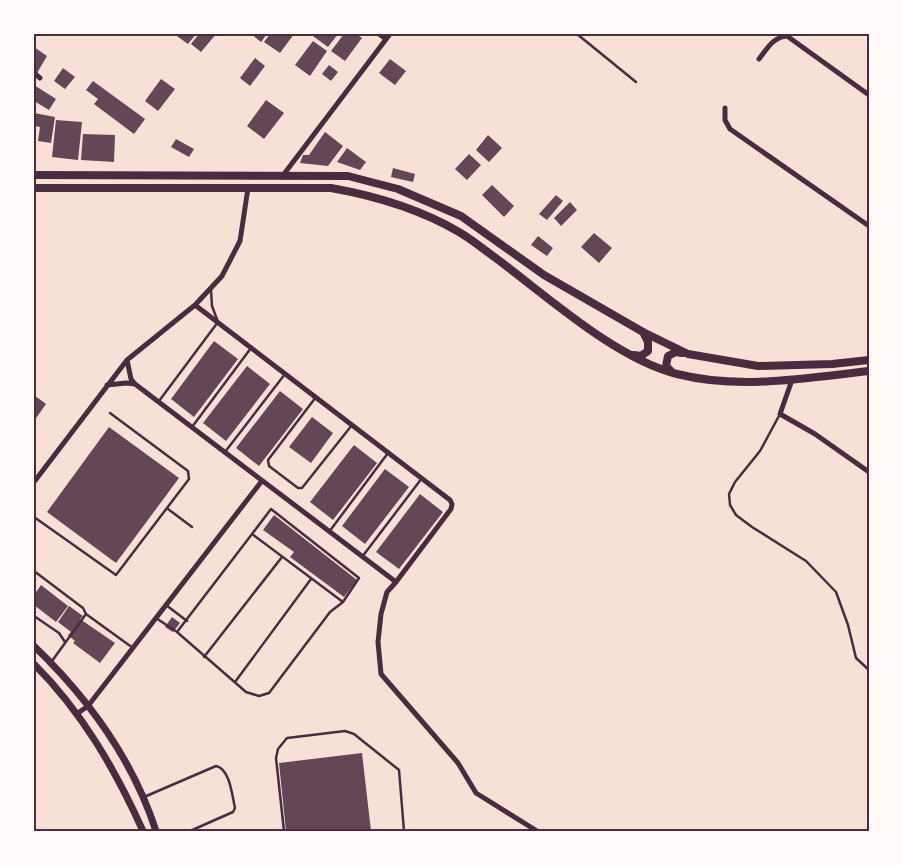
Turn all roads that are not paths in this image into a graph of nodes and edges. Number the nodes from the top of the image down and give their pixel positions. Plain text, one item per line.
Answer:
1 (379, 34) edge
2 (390, 34) edge
3 (577, 34) edge
4 (386, 39) junction
5 (760, 59) dead end
6 (34, 74) edge
7 (40, 78) dead end
8 (636, 82) dead end
9 (869, 95) edge
10 (725, 108) dead end
11 (284, 174) junction
12 (34, 175) edge
13 (35, 188) edge
14 (248, 188) junction
15 (869, 226) edge
16 (211, 289) junction
17 (195, 305) junction
18 (218, 322) junction
19 (643, 332) junction
20 (251, 348) junction
21 (625, 353) junction
22 (688, 354) junction
23 (127, 360) junction
24 (869, 360) edge
25 (869, 370) edge
26 (284, 374) junction
27 (675, 374) junction
28 (792, 380) junction
29 (135, 384) junction
30 (107, 385) junction
31 (316, 398) junction
32 (158, 402) junction
33 (110, 413) dead end
34 (780, 414) junction
35 (352, 425) junction
36 (191, 428) junction
37 (224, 453) junction
38 (388, 453) junction
39 (869, 472) edge
40 (422, 478) junction
41 (34, 482) edge
42 (261, 482) junction
43 (168, 509) junction
44 (34, 517) edge
45 (192, 527) dead end
46 (329, 532) junction
47 (252, 534) junction
48 (282, 557) junction
49 (362, 557) junction
50 (34, 572) edge
51 (311, 579) junction
52 (396, 582) junction
53 (343, 602) junction
54 (166, 606) junction
55 (86, 614) junction
56 (34, 616) edge
57 (156, 618) junction
58 (187, 621) junction
59 (178, 632) junction
60 (65, 642) junction
61 (34, 646) edge
62 (133, 648) junction
63 (204, 657) junction
64 (51, 662) junction
65 (34, 664) edge
66 (869, 670) edge
67 (235, 682) junction
68 (88, 706) junction
69 (78, 714) junction
70 (143, 798) junction
71 (143, 831) edge
72 (156, 831) edge
73 (190, 831) edge
74 (284, 831) edge
75 (404, 831) edge
76 (537, 831) edge

1 - 4 street
2 - 4 street
3 - 8 lane
4 - 11 street
5 - 9 street
6 - 7 street
10 - 15 street
11 - 12 main road
11 - 19 main road
13 - 14 main road
14 - 16 street
14 - 21 main road
16 - 17 street
16 - 18 lane
17 - 18 street
17 - 23 street
18 - 20 street
18 - 32 lane
19 - 21 main road
19 - 22 main road
20 - 26 street
20 - 36 lane
21 - 27 main road
22 - 24 main road
22 - 27 main road
23 - 29 street
23 - 30 street
25 - 28 main road
26 - 31 street
26 - 37 lane
27 - 28 main road
28 - 34 street
29 - 30 street
29 - 32 street
30 - 41 street
31 - 35 street
31 - 35 lane
32 - 36 street
33 - 43 lane
34 - 39 street
34 - 66 lane
35 - 38 street
36 - 37 street
37 - 42 street
38 - 40 street
38 - 46 lane
40 - 49 lane
40 - 52 street
42 - 46 street
42 - 54 street
43 - 44 lane
43 - 45 lane
46 - 49 street
47 - 48 lane
47 - 53 lane
47 - 58 lane
48 - 51 lane
48 - 63 lane
49 - 52 street
50 - 55 lane
51 - 53 lane
51 - 67 lane
52 - 76 street
53 - 67 lane
54 - 57 street
54 - 58 lane
55 - 60 lane
55 - 62 lane
56 - 60 lane
57 - 59 lane
57 - 62 street
58 - 59 lane
59 - 63 lane
60 - 64 lane
61 - 64 main road
62 - 68 street
63 - 67 lane
64 - 68 main road
65 - 69 main road
68 - 69 street
68 - 70 main road
69 - 71 main road
70 - 72 main road
70 - 73 lane
74 - 75 lane

